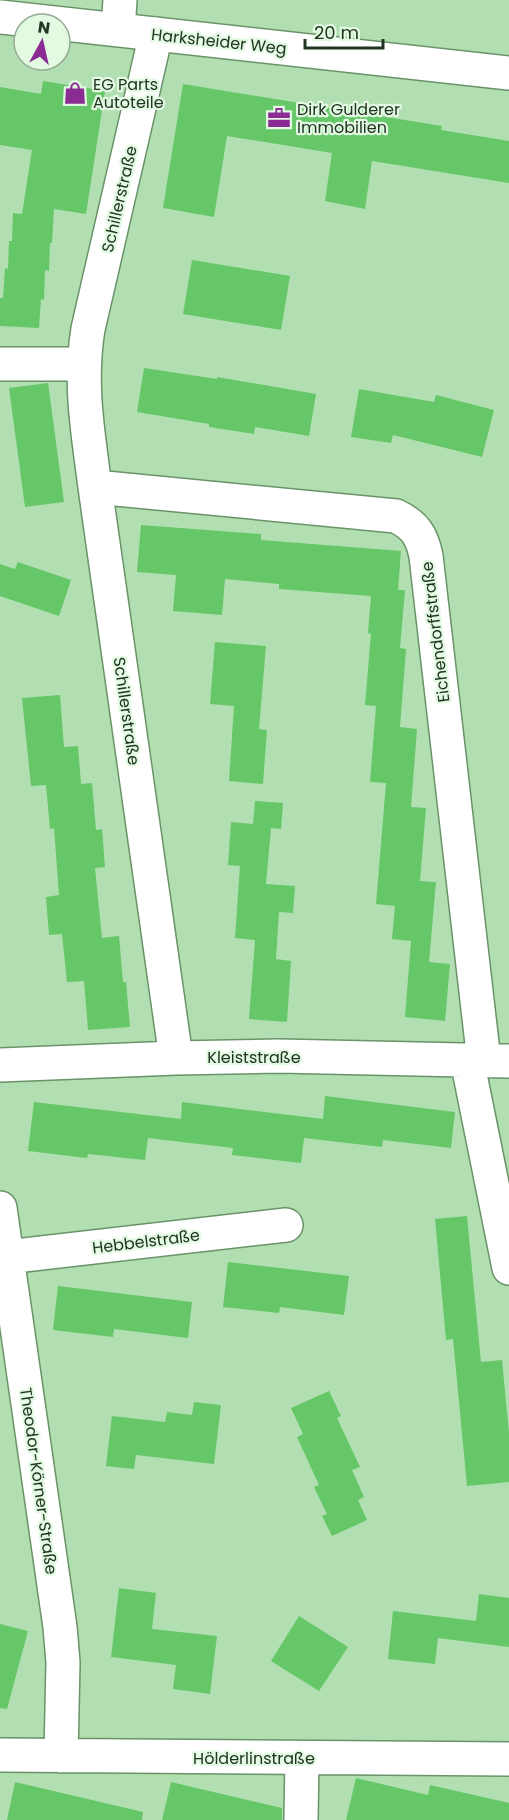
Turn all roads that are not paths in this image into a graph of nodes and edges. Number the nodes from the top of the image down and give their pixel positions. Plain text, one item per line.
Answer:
1 (119, 15) edge
2 (0, 17) edge
3 (156, 34) junction
4 (509, 73) edge
5 (0, 364) edge
6 (84, 364) junction
7 (95, 487) junction
8 (176, 1058) junction
9 (487, 1061) edge
10 (0, 1065) edge
11 (0, 1208) edge
12 (286, 1225) dead end
13 (7, 1257) junction
14 (509, 1268) edge
15 (0, 1755) edge
16 (61, 1756) junction
17 (302, 1758) junction
18 (509, 1759) edge
19 (300, 1820) edge

1 - 2 street, Harksheider Weg
1 - 3 street, Harksheider Weg
3 - 4 street, Harksheider Weg
3 - 6 street, Schillerstraße
5 - 6 street
6 - 7 street, Schillerstraße
7 - 8 street, Schillerstraße
7 - 9 street, Eichendorffstraße
8 - 9 street, Kleiststraße
8 - 10 street, Kleiststraße
9 - 14 street, Eichendorffstraße
11 - 13 street, Theodor-Körner-Straße
12 - 13 street, Hebbelstraße
13 - 16 street, Theodor-Körner-Straße
15 - 16 street, Hölderlinstraße
16 - 17 street, Hölderlinstraße
17 - 18 street, Hölderlinstraße
17 - 19 street

